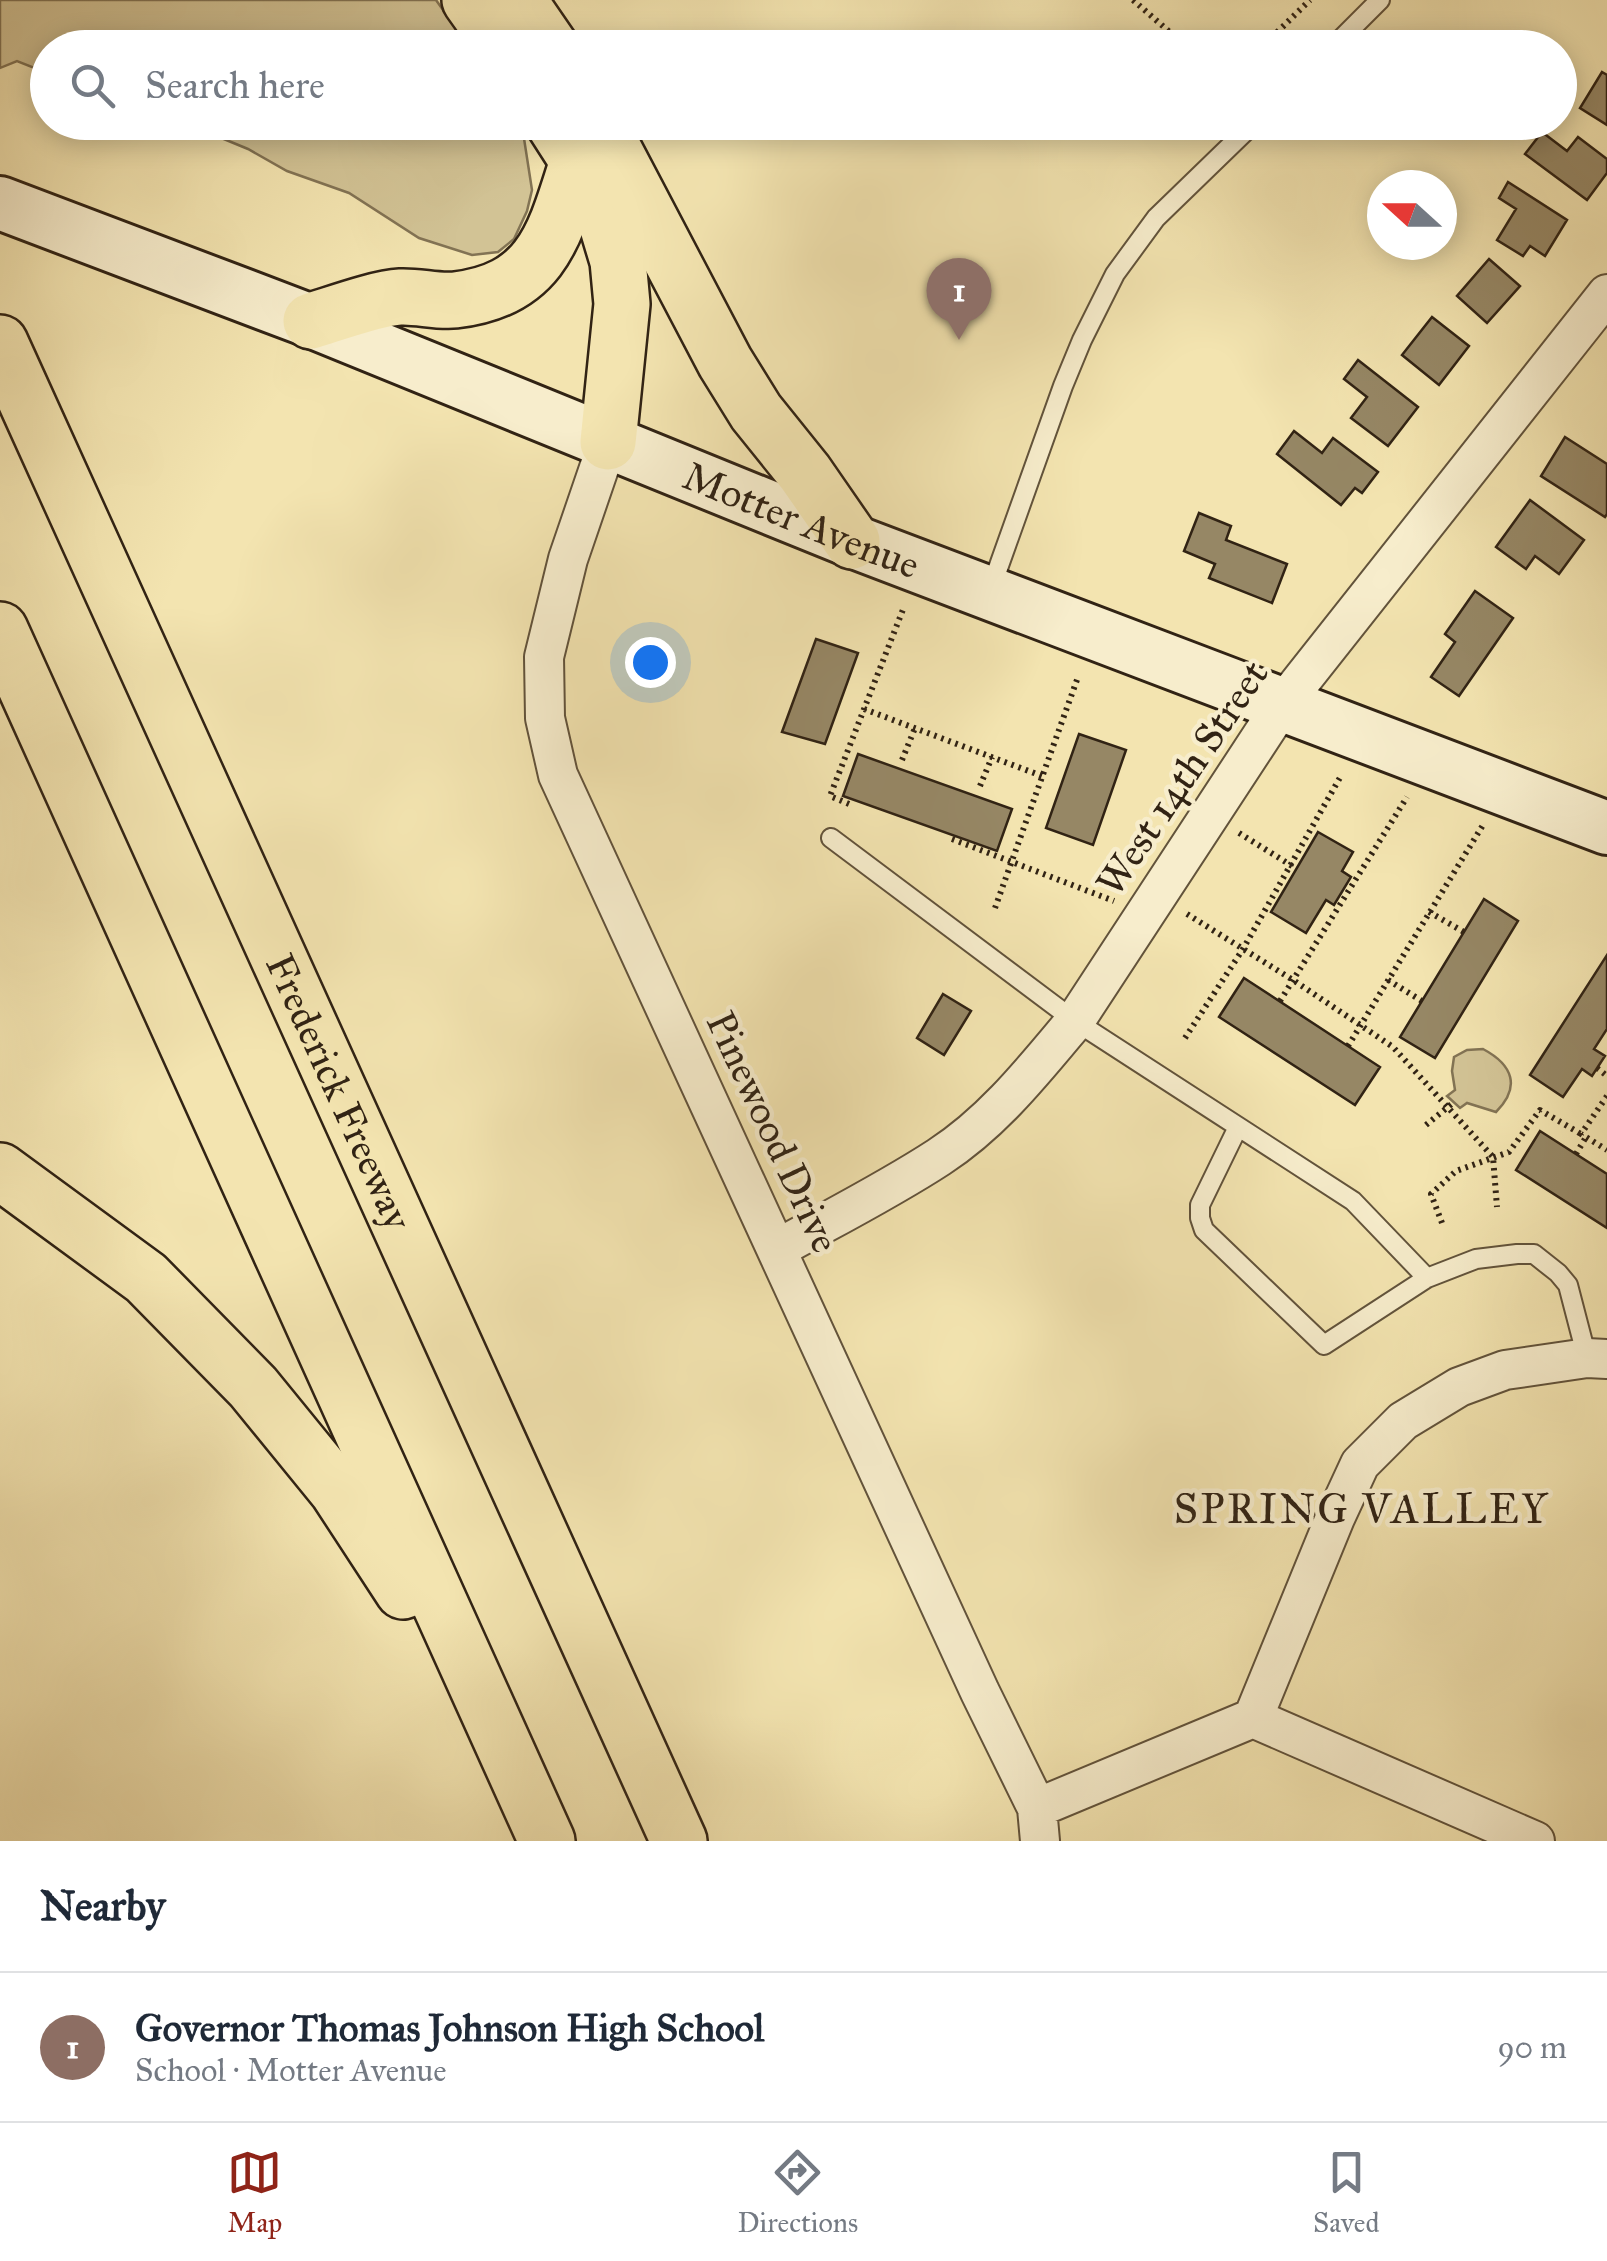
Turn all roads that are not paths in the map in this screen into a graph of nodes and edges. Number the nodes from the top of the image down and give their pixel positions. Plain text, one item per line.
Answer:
1 (470, 0) edge
2 (518, 0) edge
3 (1380, 0) edge
4 (491, 30) edge
5 (539, 30) edge
6 (1350, 30) edge
7 (575, 140) edge
8 (578, 140) edge
9 (580, 140) edge
10 (1237, 140) edge
11 (0, 203) edge
12 (661, 244) junction
13 (1607, 294) edge
14 (310, 321) junction
15 (0, 343) edge
16 (608, 442) junction
17 (852, 540) junction
18 (989, 593) junction
19 (0, 630) edge
20 (1282, 705) junction
21 (1607, 828) edge
22 (831, 838) dead end
23 (1075, 1021) junction
24 (1238, 1127) junction
25 (0, 1171) edge
26 (777, 1249) junction
27 (1427, 1278) junction
28 (1597, 1358) edge
29 (1253, 1718) junction
30 (498, 1734) junction
31 (1039, 1825) edge
32 (547, 1841) edge
33 (679, 1841) edge
34 (1535, 1841) edge

1 - 4 highway
2 - 5 highway
3 - 6 lane
7 - 14 highway
8 - 16 highway
9 - 12 highway
10 - 18 lane
11 - 14 main road, Motter Avenue
12 - 16 highway
12 - 17 highway
13 - 20 street, West 14th Street
14 - 16 main road, Motter Avenue
15 - 33 highway, Frederick Freeway
16 - 17 main road, Motter Avenue
16 - 26 street, Pinewood Drive
17 - 18 main road, Motter Avenue
18 - 20 main road, Motter Avenue
19 - 30 highway
20 - 21 main road, Motter Avenue
20 - 23 street, West 14th Street
22 - 23 lane
23 - 24 lane
23 - 26 street, West 14th Street
24 - 27 lane
24 - 27 lane
25 - 30 highway
26 - 31 street, Pinewood Drive
27 - 28 lane
28 - 29 street
29 - 31 street
29 - 34 street
30 - 32 highway

